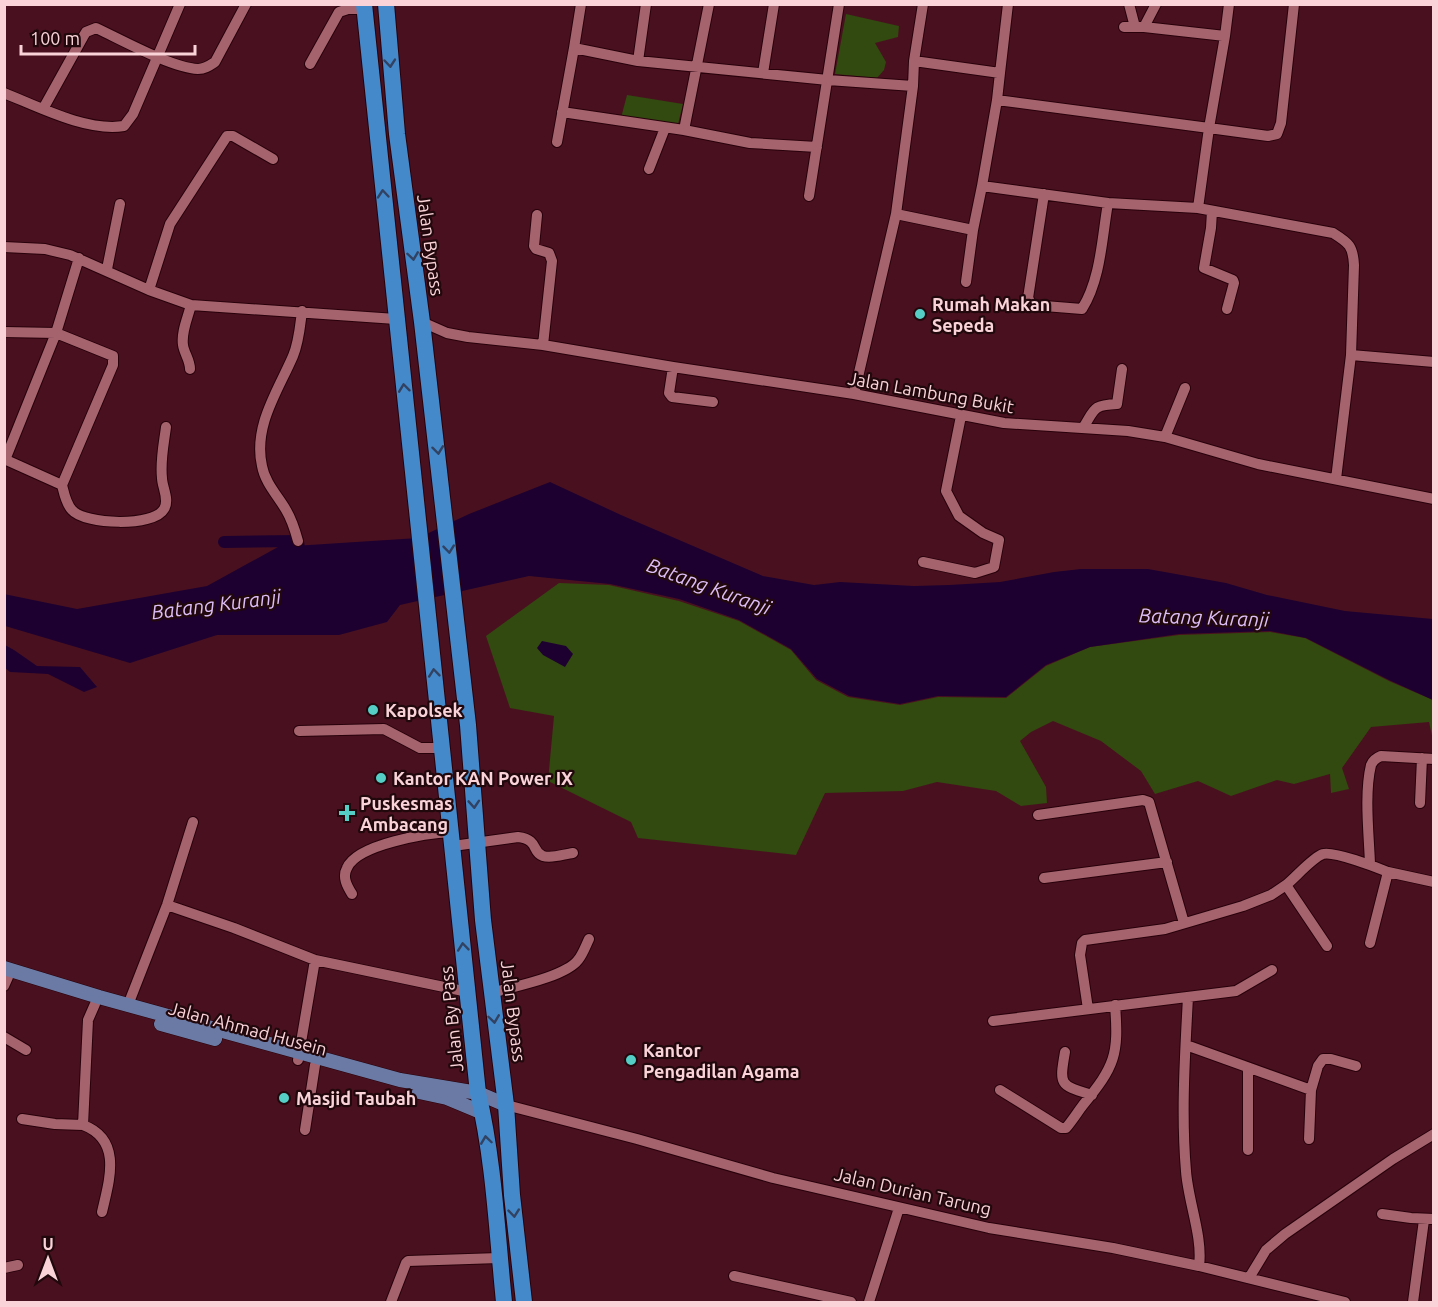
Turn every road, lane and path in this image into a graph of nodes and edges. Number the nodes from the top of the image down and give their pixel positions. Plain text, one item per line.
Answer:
1 (180, 4) edge
2 (246, 4) edge
3 (386, 4) edge
4 (580, 4) edge
5 (646, 4) edge
6 (709, 4) edge
7 (774, 4) edge
8 (839, 4) edge
9 (923, 4) edge
10 (1008, 4) edge
11 (1129, 4) edge
12 (1156, 4) edge
13 (1228, 4) edge
14 (1294, 4) edge
15 (364, 7) edge
16 (1134, 27) junction
17 (1225, 36) junction
18 (574, 48) junction
19 (159, 56) junction
20 (638, 61) junction
21 (914, 61) junction
22 (310, 64) dead end
23 (697, 66) junction
24 (1000, 72) junction
25 (763, 74) junction
26 (828, 80) junction
27 (913, 86) junction
28 (4, 93) edge
29 (997, 100) junction
30 (43, 109) junction
31 (562, 112) junction
32 (665, 128) junction
33 (1209, 128) junction
34 (684, 130) junction
35 (557, 142) dead end
36 (817, 147) junction
37 (273, 159) dead end
38 (649, 170) dead end
39 (982, 186) junction
40 (1044, 194) junction
41 (809, 196) dead end
42 (1108, 202) junction
43 (120, 204) dead end
44 (1198, 208) junction
45 (1212, 211) junction
46 (896, 214) junction
47 (537, 215) dead end
48 (973, 230) junction
49 (4, 247) edge
50 (79, 258) junction
51 (106, 270) junction
52 (966, 282) dead end
53 (149, 290) junction
54 (191, 304) junction
55 (1227, 309) dead end
56 (302, 311) junction
57 (396, 319) junction
58 (422, 322) junction
59 (4, 332) edge
60 (56, 333) junction
61 (543, 345) junction
62 (1351, 354) junction
63 (1434, 362) edge
64 (673, 367) junction
65 (190, 369) dead end
66 (1122, 369) dead end
67 (1185, 388) dead end
68 (854, 394) junction
69 (713, 402) dead end
70 (961, 416) junction
71 (166, 427) dead end
72 (1083, 428) junction
73 (1165, 437) junction
74 (5, 460) edge
75 (1336, 479) junction
76 (62, 485) junction
77 (1434, 500) edge
78 (298, 540) dead end
79 (923, 562) dead end
80 (299, 730) dead end
81 (440, 739) junction
82 (1428, 759) edge
83 (1420, 803) dead end
84 (1038, 815) dead end
85 (193, 822) dead end
86 (452, 839) junction
87 (477, 843) junction
88 (573, 853) dead end
89 (1167, 862) junction
90 (1370, 864) junction
91 (1388, 872) junction
92 (1044, 879) dead end
93 (1434, 882) edge
94 (1286, 885) junction
95 (352, 894) dead end
96 (167, 905) junction
97 (1184, 923) junction
98 (589, 939) dead end
99 (1370, 943) dead end
100 (1327, 946) dead end
101 (315, 960) junction
102 (1272, 970) dead end
103 (5, 977) edge
104 (468, 992) junction
105 (491, 993) junction
106 (1188, 997) junction
107 (95, 1004) junction
108 (128, 1005) junction
109 (1115, 1005) junction
110 (1088, 1009) junction
111 (993, 1021) dead end
112 (4, 1037) edge
113 (1186, 1045) junction
114 (26, 1050) dead end
115 (1065, 1052) dead end
116 (298, 1056) junction
117 (315, 1065) junction
118 (1356, 1066) dead end
119 (1248, 1068) junction
120 (1000, 1090) dead end
121 (1311, 1090) junction
122 (478, 1093) junction
123 (1092, 1095) junction
124 (506, 1105) junction
125 (483, 1113) junction
126 (22, 1119) dead end
127 (83, 1125) junction
128 (305, 1131) dead end
129 (1434, 1134) edge
130 (1309, 1139) dead end
131 (1248, 1150) dead end
132 (899, 1208) junction
133 (102, 1212) dead end
134 (1382, 1214) dead end
135 (1429, 1219) edge
136 (499, 1258) junction
137 (18, 1265) dead end
138 (1199, 1266) junction
139 (4, 1268) edge
140 (734, 1276) dead end
141 (1249, 1278) junction
142 (391, 1302) edge
143 (504, 1302) edge
144 (524, 1302) edge
145 (851, 1302) edge
146 (870, 1302) edge
147 (1345, 1302) edge
148 (1413, 1302) edge

1 - 19 street
2 - 19 street
3 -> 58 highway, Jalan Bypass
4 - 18 street
5 - 20 street
6 - 23 street
7 - 25 street
8 - 26 street
9 - 21 street
10 - 24 street
11 - 16 street
12 - 16 street
13 - 17 street
14 - 33 street
15 - 22 street
57 -> 15 highway, Jalan By Pass
16 - 17 street
17 - 33 street
18 - 20 street
18 - 31 street
19 - 30 street
19 - 30 street
20 - 23 street
21 - 24 street
21 - 27 street
23 - 25 street
23 - 34 street
24 - 29 street
25 - 26 street
26 - 27 street
26 - 36 street
27 - 46 street
28 - 30 street
29 - 33 street
29 - 39 street
31 - 32 street
31 - 35 street
32 - 34 street
32 - 38 street
33 - 44 street
34 - 36 street
36 - 41 street
37 - 53 street
39 - 40 street
39 - 48 street
40 - 42 street
40 - 42 street
42 - 44 street
43 - 51 street
44 - 45 street
45 - 55 street
45 - 62 street
46 - 48 street
46 - 68 street
47 - 61 street
48 - 52 street
49 - 50 street
50 - 51 street
50 - 60 street
51 - 53 street
53 - 54 street
54 - 56 street
54 - 65 street
56 - 57 street
56 - 78 street
81 -> 57 highway, Jalan By Pass
58 - 61 street, Jalan Lambung Bukit
58 -> 87 highway, Jalan Bypass
59 - 60 street
60 - 74 street
60 - 76 street
61 - 64 street, Jalan Lambung Bukit
62 - 63 street
62 - 75 street
64 - 68 street, Jalan Lambung Bukit
64 - 69 street
66 - 72 street
67 - 73 street
68 - 70 street, Jalan Lambung Bukit
70 - 72 street, Jalan Lambung Bukit
70 - 79 street
71 - 76 street
72 - 73 street, Jalan Lambung Bukit
73 - 75 street, Jalan Lambung Bukit
74 - 76 street
75 - 77 street, Jalan Lambung Bukit
80 - 81 street
81 - 86 highway, Jalan By Pass
82 - 83 street
82 - 90 street
84 - 89 street
85 - 96 street
86 - 87 street
86 - 95 street
104 -> 86 highway, Jalan By Pass
87 - 88 street
87 - 105 highway, Jalan Bypass
89 - 92 street
89 - 97 street
90 - 91 street
90 - 94 street
91 - 93 street
91 - 99 street
94 - 97 street
94 - 100 street
96 - 101 street
96 - 108 street
97 - 110 street
98 - 105 street
101 - 104 street
101 - 116 street
102 - 106 street
103 - 107 main road, Jalan Ahmad Husein
103 - 108 main road, Jalan Ahmad Husein
104 - 122 highway, Jalan By Pass
105 -> 124 highway, Jalan Bypass
106 - 109 street
106 - 113 street
107 - 116 main road, Jalan Ahmad Husein
107 - 127 street
108 - 116 main road, Jalan Ahmad Husein
109 - 110 street
109 - 123 street
110 - 111 street
112 - 114 street
113 - 119 street
113 - 138 street
115 - 123 street
116 - 117 main road, Jalan Ahmad Husein
116 - 122 main road, Jalan Ahmad Husein
117 - 125 main road, Jalan Ahmad Husein
117 - 128 street
118 - 121 street
119 - 121 street
119 - 131 street
120 - 123 street
121 - 130 street
122 - 124 main road, Jalan Durian Tarung
122 - 125 highway, Jalan By Pass
124 - 132 street, Jalan Durian Tarung
124 -> 144 highway, Jalan Bypass
136 -> 125 highway, Jalan By Pass
126 - 127 street
127 - 133 street
129 - 141 street
132 - 138 street, Jalan Durian Tarung
132 - 146 street
134 - 135 street
135 - 148 street
136 - 142 street
136 - 143 highway, Jalan By Pass
137 - 139 street
138 - 141 street, Jalan Durian Tarung
140 - 145 street
141 - 147 street, Jalan Durian Tarung

